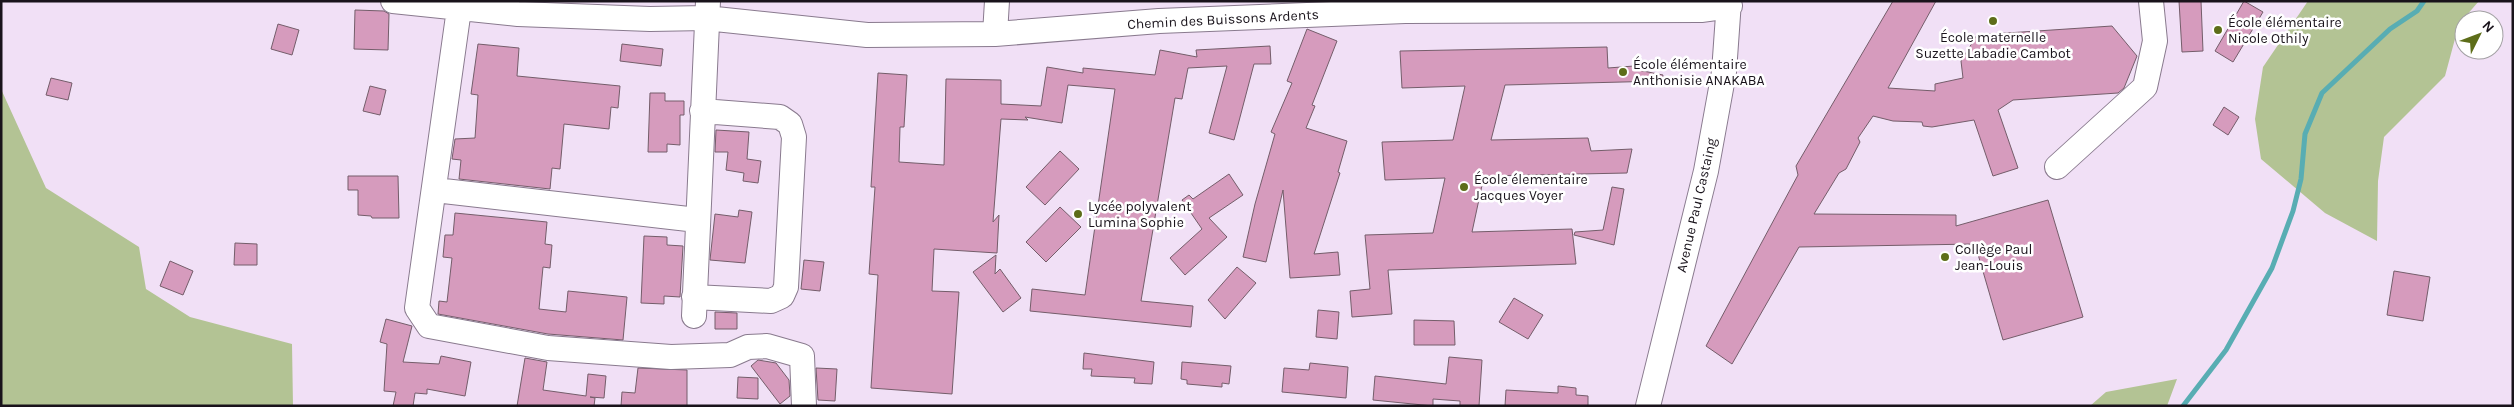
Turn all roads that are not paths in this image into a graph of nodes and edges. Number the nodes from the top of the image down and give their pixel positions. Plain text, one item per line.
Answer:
1 (393, 1) edge
2 (997, 1) edge
3 (2151, 1) edge
4 (1729, 4) edge
5 (1621, 6) edge
6 (516, 8) edge
7 (459, 9) junction
8 (707, 10) edge
9 (1158, 11) edge
10 (995, 34) junction
11 (702, 111) junction
12 (2057, 167) dead end
13 (435, 190) junction
14 (698, 220) junction
15 (804, 406) edge
16 (1648, 406) edge

1 - 7 street, Chemin des Buissons Ardents
2 - 10 street
3 - 12 street
4 - 5 street, Chemin des Buissons Ardents
4 - 16 street, Avenue Paul Castaing
5 - 9 street, Chemin des Buissons Ardents
6 - 7 street, Chemin des Buissons Ardents
6 - 8 street, Chemin des Buissons Ardents
7 - 13 street
8 - 10 street, Chemin des Buissons Ardents
8 - 11 street
9 - 10 street, Chemin des Buissons Ardents
11 - 14 street
11 - 14 street
13 - 14 street
13 - 15 street

